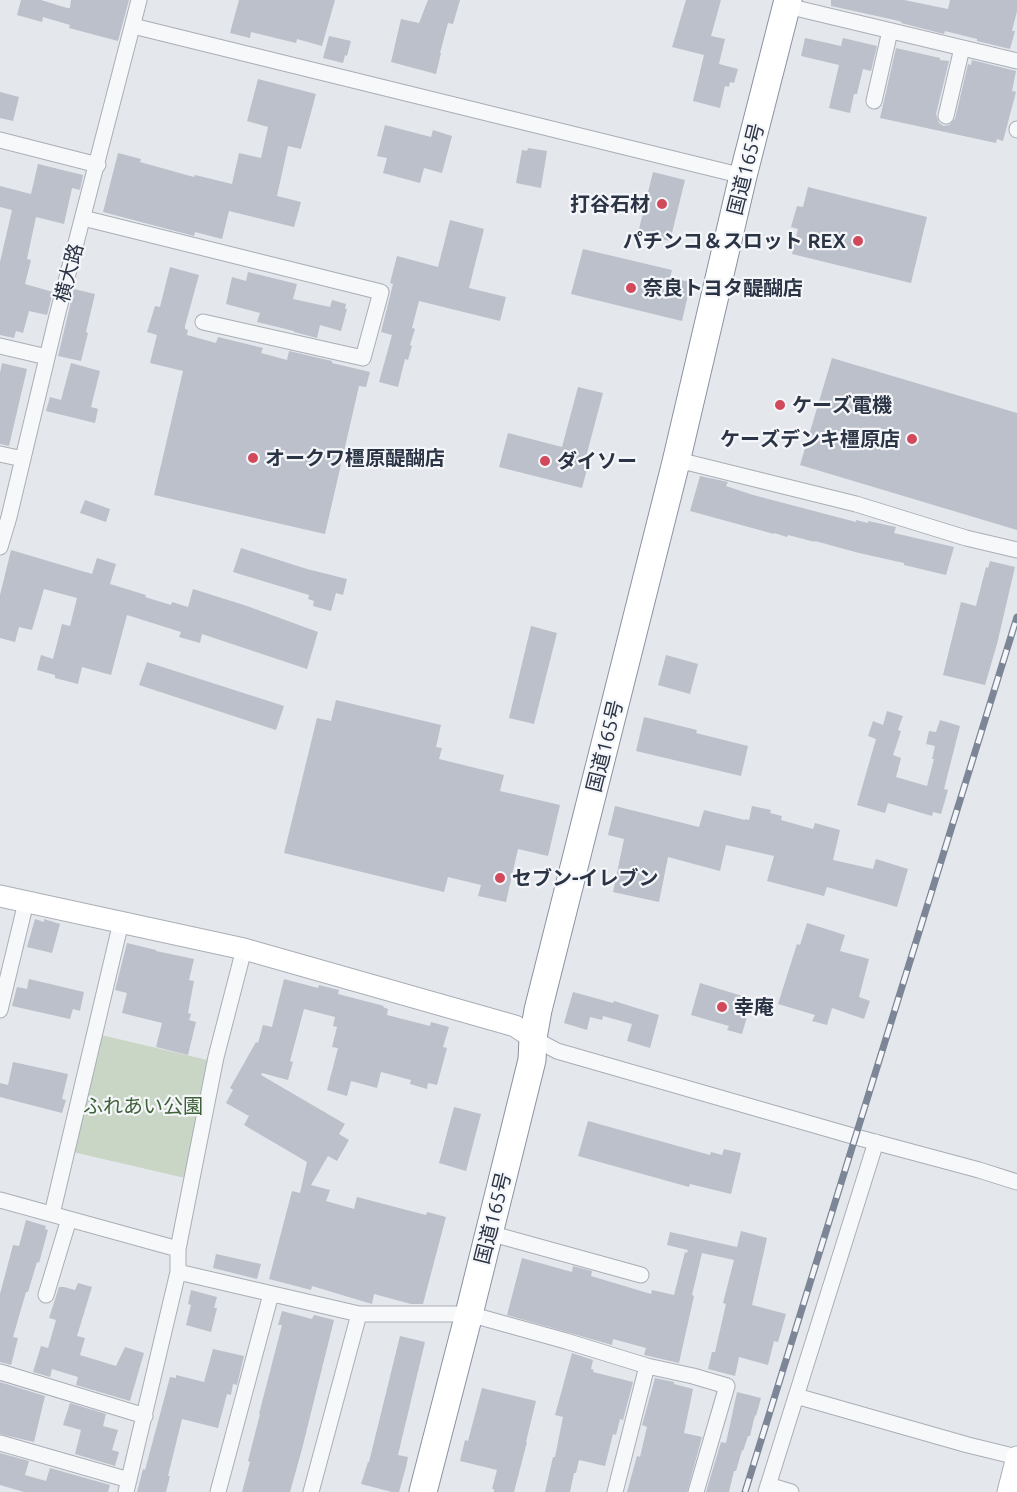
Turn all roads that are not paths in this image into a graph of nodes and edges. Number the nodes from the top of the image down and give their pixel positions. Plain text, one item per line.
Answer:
1 (139, 0) edge
2 (788, 3) edge
3 (133, 26) junction
4 (890, 31) junction
5 (962, 48) junction
6 (1017, 61) edge
7 (874, 101) dead end
8 (946, 116) dead end
9 (0, 140) edge
10 (98, 165) junction
11 (743, 176) junction
12 (83, 218) junction
13 (203, 321) dead end
14 (0, 346) edge
15 (47, 357) junction
16 (0, 454) edge
17 (23, 459) junction
18 (676, 462) junction
19 (0, 547) edge
20 (1017, 550) edge
21 (0, 896) edge
22 (26, 902) junction
23 (121, 922) junction
24 (244, 949) junction
25 (0, 1010) edge
26 (533, 1038) junction
27 (876, 1142) junction
28 (1017, 1182) edge
29 (0, 1200) edge
30 (52, 1214) junction
31 (69, 1219) junction
32 (489, 1233) junction
33 (178, 1249) junction
34 (178, 1272) junction
35 (641, 1275) dead end
36 (271, 1294) junction
37 (46, 1295) dead end
38 (359, 1314) junction
39 (469, 1314) junction
40 (647, 1366) junction
41 (0, 1372) edge
42 (796, 1396) junction
43 (145, 1416) junction
44 (0, 1443) edge
45 (1017, 1457) edge
46 (127, 1486) edge
47 (767, 1489) edge
48 (218, 1492) edge
49 (311, 1492) edge
50 (423, 1492) edge
51 (615, 1492) edge
52 (696, 1492) edge
53 (791, 1492) edge
54 (1008, 1492) edge

1 - 3 street, 横大路
2 - 4 street
2 - 11 highway, 国道165号
3 - 10 street, 横大路
3 - 11 street
4 - 5 street
4 - 7 street
5 - 6 street
5 - 8 street
9 - 10 street
10 - 12 street, 横大路
11 - 18 highway, 国道165号
12 - 13 street
12 - 15 street, 横大路
14 - 15 street
15 - 17 street, 横大路
16 - 17 street
17 - 19 street, 横大路
18 - 20 street
18 - 26 highway, 国道165号
21 - 22 street
22 - 23 street
22 - 25 street
23 - 24 street
23 - 30 street
24 - 26 street
24 - 33 street
26 - 27 street
26 - 32 highway, 国道165号
27 - 28 street
27 - 42 street
29 - 30 street
30 - 31 street
31 - 33 street
31 - 37 street
32 - 35 street
32 - 39 highway, 国道165号
33 - 34 street
34 - 36 street
34 - 43 street
36 - 38 street
36 - 48 street
38 - 39 street
38 - 49 street
39 - 40 street
39 - 50 highway, 国道165号
40 - 51 street
40 - 52 street
41 - 43 street
42 - 45 street
42 - 47 street
43 - 46 street
44 - 46 street
45 - 54 street
47 - 53 street

